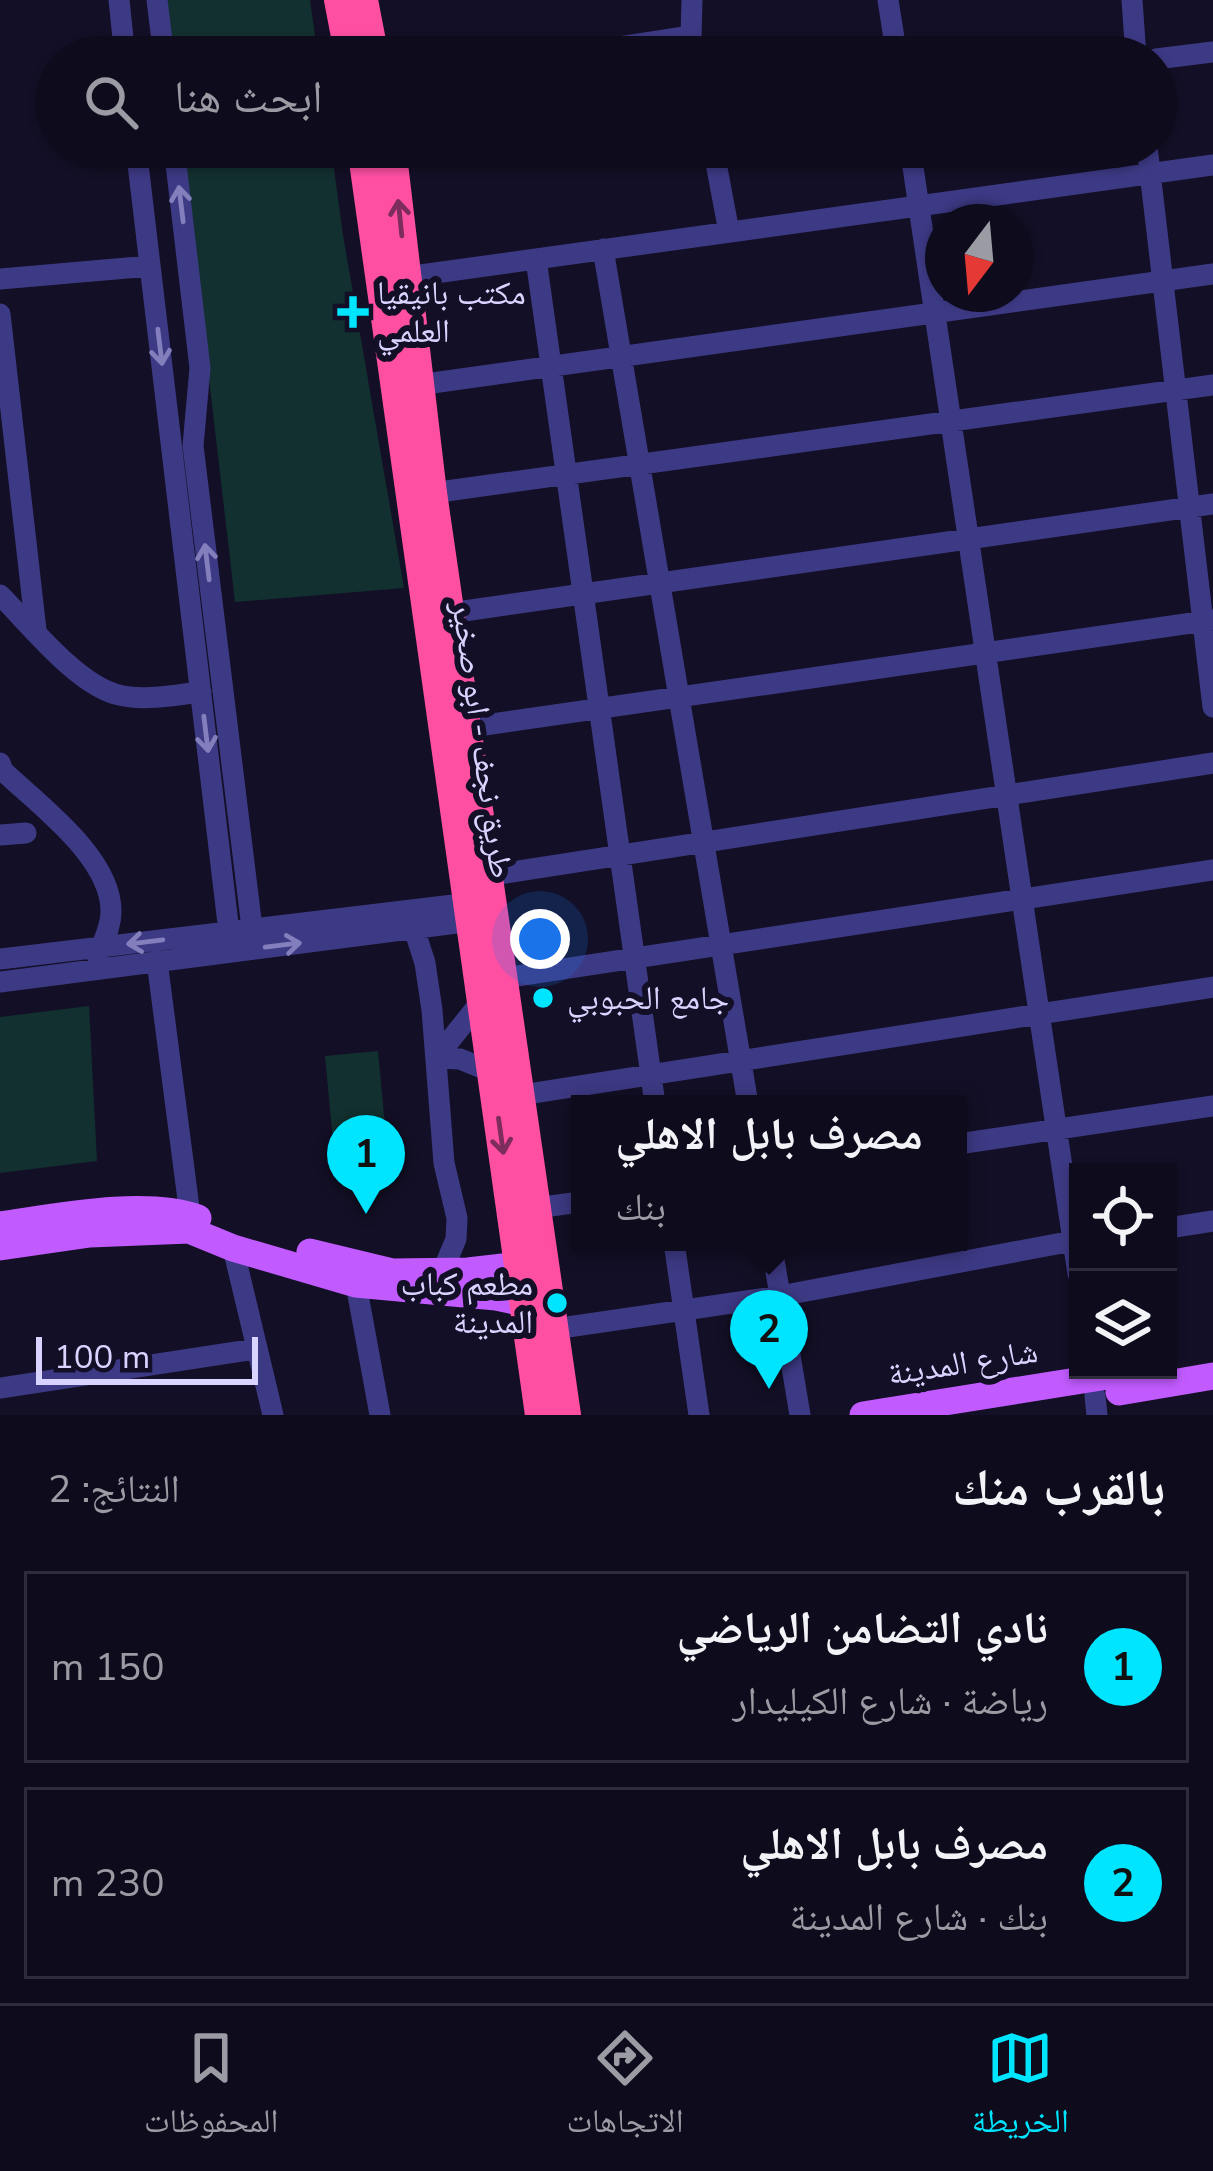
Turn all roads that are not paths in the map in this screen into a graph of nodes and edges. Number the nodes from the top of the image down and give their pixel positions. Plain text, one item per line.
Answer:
1 (118, 0) edge
2 (157, 0) edge
3 (339, 0) edge
4 (363, 0) edge
5 (692, 0) edge
6 (888, 0) edge
7 (1132, 0) edge
8 (122, 36) edge
9 (161, 36) edge
10 (346, 36) edge
11 (370, 36) edge
12 (693, 36) edge
13 (894, 36) edge
14 (1135, 36) edge
15 (1213, 52) edge
16 (1177, 56) edge
17 (1213, 165) edge
18 (138, 168) edge
19 (176, 168) edge
20 (379, 168) edge
21 (380, 168) edge
22 (717, 168) edge
23 (913, 168) edge
24 (1149, 168) edge
25 (1150, 174) junction
26 (919, 206) junction
27 (730, 232) junction
28 (603, 249) junction
29 (536, 259) junction
30 (150, 266) junction
31 (1213, 274) edge
32 (406, 277) junction
33 (0, 280) edge
34 (1162, 281) junction
35 (935, 313) junction
36 (0, 314) edge
37 (622, 357) junction
38 (551, 367) junction
39 (418, 385) junction
40 (1213, 385) edge
41 (1175, 390) junction
42 (951, 422) junction
43 (183, 447) junction
44 (640, 465) junction
45 (566, 475) junction
46 (431, 494) junction
47 (1213, 504) edge
48 (1189, 507) junction
49 (968, 539) junction
50 (660, 583) junction
51 (583, 594) junction
52 (0, 595) edge
53 (450, 613) junction
54 (1208, 620) edge
55 (36, 630) junction
56 (985, 652) junction
57 (201, 692) junction
58 (679, 697) junction
59 (1213, 707) edge
60 (599, 709) junction
61 (464, 728) junction
62 (1213, 763) edge
63 (1, 768) edge
64 (1006, 795) junction
65 (26, 833) dead end
66 (0, 836) edge
67 (704, 842) junction
68 (620, 856) junction
69 (1213, 870) edge
70 (488, 876) junction
71 (1022, 899) junction
72 (471, 912) junction
73 (411, 919) junction
74 (240, 930) junction
75 (721, 945) junction
76 (101, 958) junction
77 (634, 958) junction
78 (0, 959) edge
79 (157, 961) junction
80 (0, 982) edge
81 (493, 988) junction
82 (1213, 988) edge
83 (1039, 1015) junction
84 (436, 1058) junction
85 (740, 1060) junction
86 (492, 1072) junction
87 (651, 1075) junction
88 (521, 1095) junction
89 (654, 1095) edge
90 (746, 1095) edge
91 (1213, 1106) edge
92 (1056, 1130) junction
93 (967, 1143) edge
94 (571, 1203) edge
95 (1069, 1205) edge
96 (536, 1208) junction
97 (1213, 1221) edge
98 (190, 1222) junction
99 (0, 1225) edge
100 (1177, 1227) edge
101 (229, 1238) junction
102 (1069, 1241) edge
103 (0, 1247) edge
104 (675, 1251) edge
105 (772, 1251) edge
106 (518, 1265) junction
107 (443, 1270) junction
108 (356, 1284) junction
109 (780, 1296) junction
110 (524, 1303) junction
111 (684, 1311) junction
112 (554, 1329) junction
113 (256, 1348) junction
114 (1213, 1359) edge
115 (1177, 1365) edge
116 (1213, 1376) edge
117 (0, 1388) edge
118 (1095, 1390) edge
119 (273, 1415) edge
120 (380, 1415) edge
121 (540, 1415) edge
122 (566, 1415) edge
123 (699, 1415) edge
124 (800, 1415) edge
125 (863, 1415) edge
126 (979, 1415) edge

1 - 8 street
2 - 9 street
3 - 10 highway
4 - 11 highway
5 - 12 street
6 - 13 street
7 - 14 street
15 - 16 street
17 - 25 street
18 - 30 street
43 -> 19 street
20 - 72 highway, طريق نجف - ابو صخير
32 -> 21 highway, طريق نجف - ابو صخير
22 - 27 street
23 - 26 street
24 - 25 street
25 - 26 street
25 - 34 street
26 - 27 street
26 - 35 street
27 - 28 street
28 - 29 street
28 - 37 street
29 - 32 street
29 - 38 street
30 - 33 street
30 -> 43 street
31 - 34 street
32 - 39 highway, طريق نجف - ابو صخير
34 - 35 street
34 - 41 street
35 - 37 street
35 - 42 street
36 - 55 street
37 - 38 street
37 - 44 street
38 - 39 street
38 - 45 street
39 - 46 highway, طريق نجف - ابو صخير
40 - 41 street
41 - 42 street
41 - 48 street
42 - 44 street
42 - 49 street
43 - 57 street
74 -> 43 street
44 - 45 street
44 - 50 street
45 - 46 street
45 - 51 street
46 - 53 highway, طريق نجف - ابو صخير
47 - 48 street
48 - 49 street
48 - 54 street
49 - 50 street
49 - 56 street
50 - 51 street
50 - 58 street
51 - 53 street
51 - 60 street
52 - 55 street
53 - 61 highway, طريق نجف - ابو صخير
54 - 56 street
54 - 59 street
55 - 57 street
56 - 58 street
56 - 64 street
57 -> 74 street
58 - 60 street
58 - 67 street
60 - 61 street
60 - 68 street
61 - 70 highway, طريق نجف - ابو صخير
62 - 64 street
63 - 76 street
64 - 67 street
64 - 71 street
65 - 66 street
67 - 68 street
67 - 75 street
68 - 70 street
68 - 77 street
69 - 71 street
70 - 81 highway, طريق نجف - ابو صخير
71 - 75 street
71 - 83 street
72 - 73 street
72 - 81 highway, طريق نجف - ابو صخير
73 - 74 street
79 -> 73 street
73 - 84 street
74 -> 76 street
75 - 77 street
75 - 85 street
76 - 78 street
76 - 79 street
76 - 80 street
77 - 81 street
77 - 87 street
79 - 98 street
81 - 84 street
81 - 86 highway, طريق نجف - ابو صخير
81 - 88 highway, طريق نجف - ابو صخير
82 - 83 street
83 - 85 street
83 - 92 street
84 - 86 street
84 - 107 street
85 - 87 street
85 - 90 street
86 -> 106 highway, طريق نجف - ابو صخير
87 - 88 street
87 - 89 street
88 - 96 highway, طريق نجف - ابو صخير
91 - 92 street
92 - 93 street
92 - 95 street
94 - 96 street
96 - 112 highway, طريق نجف - ابو صخير
97 - 100 street
98 - 99 main road
98 - 101 main road
98 - 103 main road
101 - 107 main road
101 - 108 main road
101 - 113 street
102 - 109 street
104 - 111 street
105 - 109 street
106 - 107 main road
106 - 110 highway, طريق نجف - ابو صخير
108 - 110 main road
108 - 120 street
109 - 111 street
109 - 124 street
110 - 121 highway, طريق نجف - ابو صخير
111 - 112 street
111 - 123 street
112 - 122 highway, طريق نجف - ابو صخير
113 - 117 street
113 - 119 street
114 - 115 main road
116 - 118 main road, شارع المدينة
118 - 125 main road, شارع المدينة
118 - 126 main road, شارع المدينة

